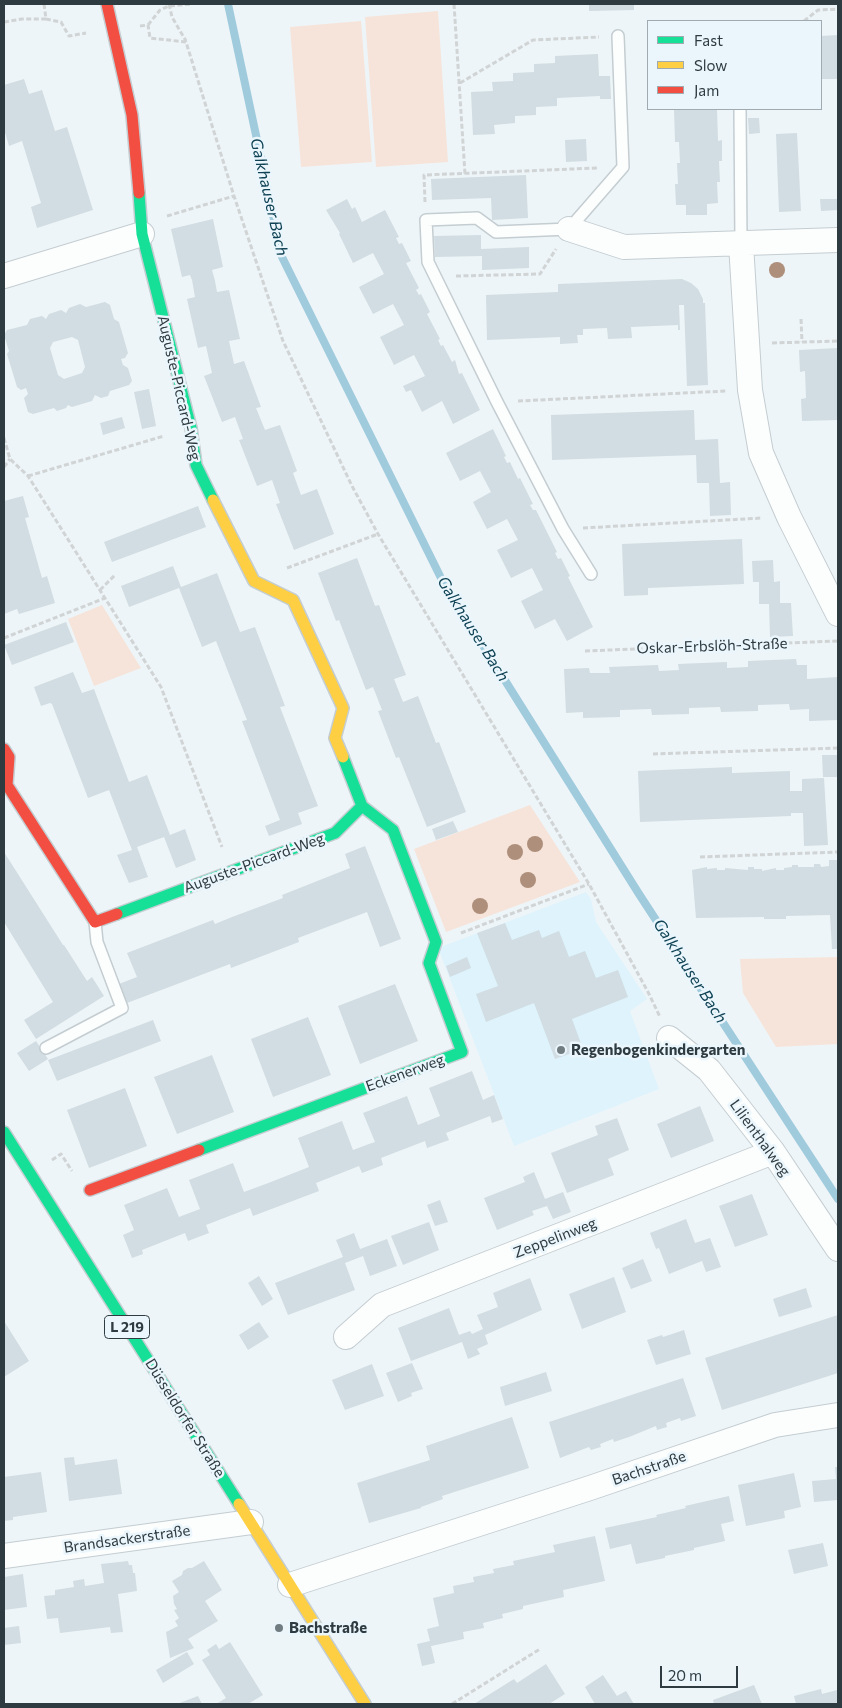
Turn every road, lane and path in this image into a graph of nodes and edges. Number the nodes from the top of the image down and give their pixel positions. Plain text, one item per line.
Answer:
1 (44, 4) edge
2 (107, 4) edge
3 (192, 4) edge
4 (454, 4) edge
5 (169, 5) edge
6 (181, 5) edge
7 (838, 10) edge
8 (46, 19) junction
9 (805, 20) edge
10 (4, 22) edge
11 (148, 25) junction
12 (112, 29) junction
13 (618, 36) joint
14 (186, 42) junction
15 (460, 83) junction
16 (740, 110) edge
17 (623, 167) junction
18 (466, 174) junction
19 (234, 196) junction
20 (426, 220) junction
21 (569, 229) junction
22 (142, 234) junction
23 (838, 240) edge
24 (741, 244) junction
25 (4, 276) edge
26 (436, 277) junction
27 (801, 319) dead end
28 (838, 340) edge
29 (802, 342) junction
30 (746, 344) junction
31 (750, 390) junction
32 (497, 402) junction
33 (191, 428) junction
34 (4, 438) edge
35 (10, 459) junction
36 (4, 467) edge
37 (28, 476) junction
38 (789, 517) junction
39 (563, 529) junction
40 (378, 534) junction
41 (591, 574) dead end
42 (115, 575) dead end
43 (254, 581) junction
44 (100, 590) junction
45 (105, 598) junction
46 (838, 614) edge
47 (4, 638) edge
48 (838, 641) edge
49 (585, 650) dead end
50 (838, 748) edge
51 (4, 749) edge
52 (652, 754) dead end
53 (362, 806) junction
54 (838, 852) edge
55 (700, 857) dead end
56 (231, 872) junction
57 (589, 884) junction
58 (95, 922) junction
59 (436, 942) junction
60 (670, 1038) joint
61 (46, 1048) dead end
62 (4, 1132) edge
63 (773, 1152) junction
64 (90, 1190) dead end
65 (838, 1249) edge
66 (346, 1338) dead end
67 (838, 1415) edge
68 (250, 1522) junction
69 (4, 1556) edge
70 (290, 1584) junction
71 (540, 1649) dead end
72 (365, 1704) edge
73 (452, 1704) edge

1 - 8 path
2 - 12 street, Auguste-Piccard-Weg
3 - 6 path
4 - 15 path
5 - 6 path
5 - 11 path
5 - 14 path
7 - 9 path
8 - 10 path
8 - 12 path
11 - 12 path
11 - 14 path
12 - 22 street, Auguste-Piccard-Weg
13 - 15 path
13 - 17 lane
14 - 19 path
15 - 18 path
16 - 24 lane
17 - 18 path
17 - 21 lane
18 - 20 path
19 - 22 path
19 - 40 path
20 - 21 lane
20 - 26 lane
21 - 24 street
21 - 26 path
22 - 25 street
22 - 33 street, Auguste-Piccard-Weg
23 - 24 street
24 - 30 street
26 - 32 lane
27 - 29 path
28 - 29 path
29 - 30 path
30 - 31 street
31 - 32 path
31 - 38 street
32 - 39 lane
33 - 37 path
33 - 43 street, Auguste-Piccard-Weg
34 - 35 path
35 - 36 path
35 - 37 path
37 - 44 path
38 - 39 path
38 - 46 street
39 - 41 lane
40 - 43 path
40 - 57 path
42 - 44 path
43 - 53 street
44 - 45 path
45 - 47 path
45 - 56 path
48 - 49 path, Oskar-Erbslöh-Straße
50 - 52 path
51 - 58 street
53 - 56 street, Auguste-Piccard-Weg
53 - 59 street
54 - 55 path
56 - 58 street, Auguste-Piccard-Weg
57 - 59 path
57 - 60 path
58 - 61 lane
59 - 64 street, Eckenerweg
60 - 63 street, Lilienthalweg
62 - 68 street, Düsseldorfer Straße / L 219
63 - 65 street, Lilienthalweg
63 - 66 street, Zeppelinweg
67 - 70 street, Bachstraße
68 - 69 street, Brandsackerstraße
68 - 70 street, Düsseldorfer Straße / L 219
70 - 72 street, Düsseldorfer Straße / L 219
71 - 73 path

